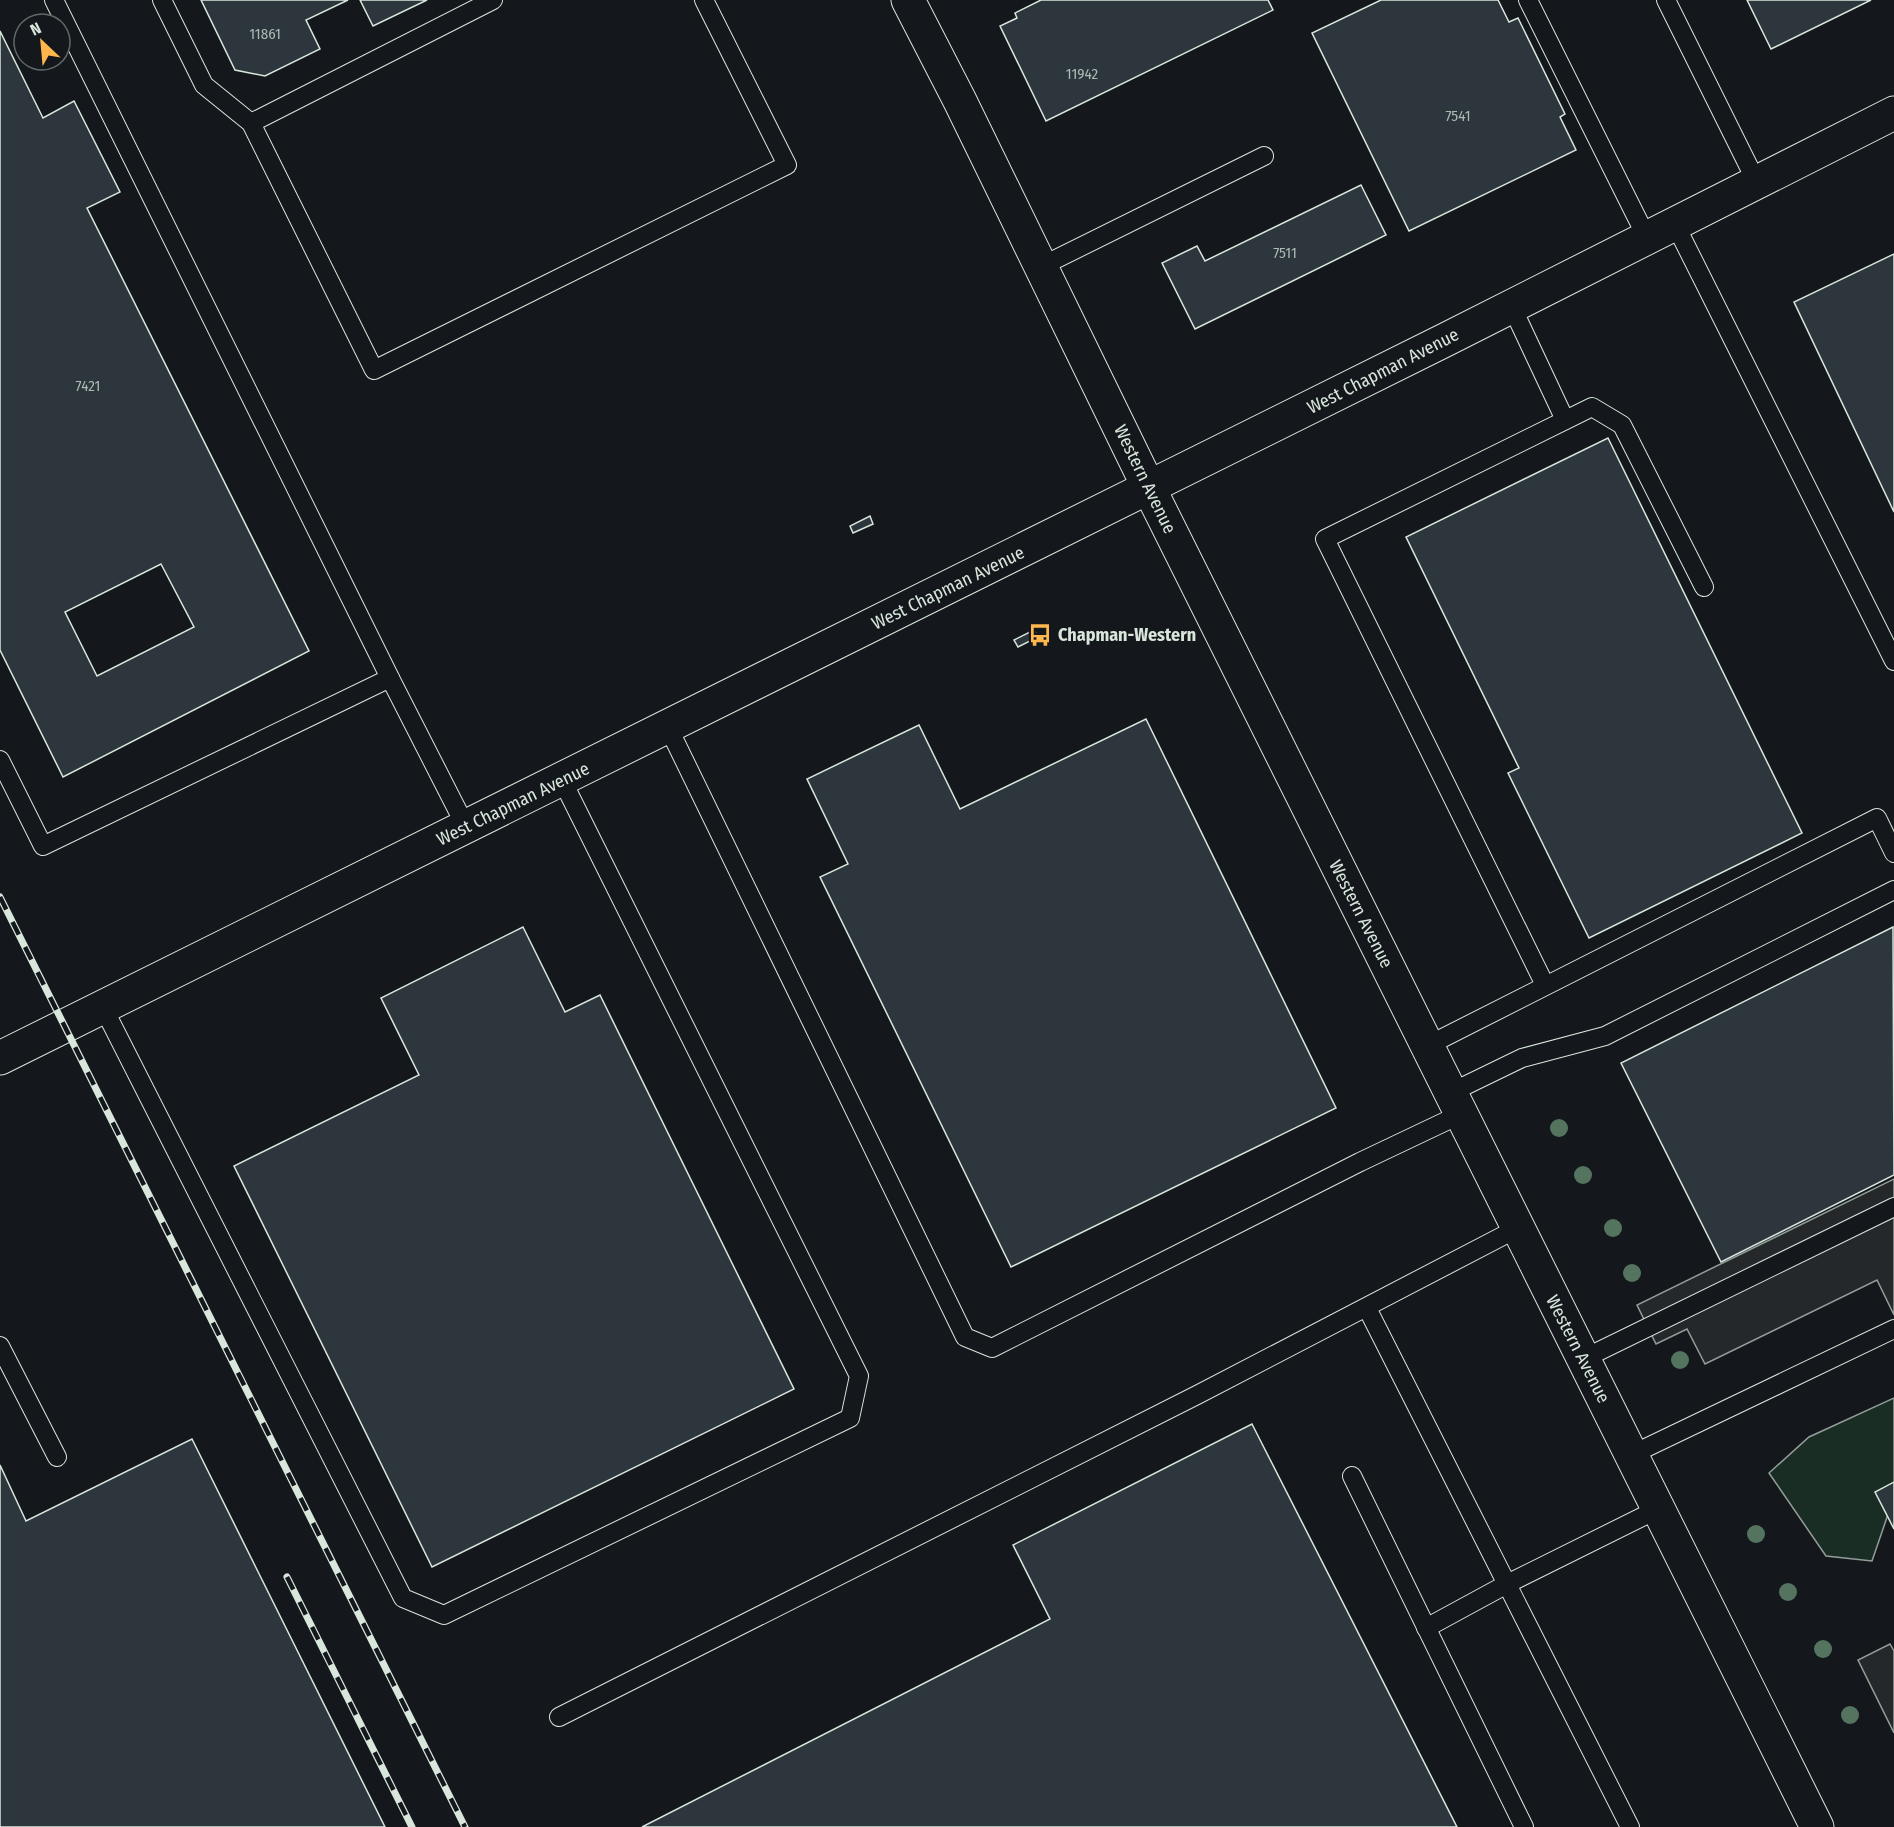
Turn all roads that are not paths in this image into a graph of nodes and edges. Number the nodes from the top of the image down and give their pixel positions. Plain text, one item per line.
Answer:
1 (54, 0) edge
2 (162, 0) edge
3 (494, 0) edge
4 (704, 0) edge
5 (908, 0) edge
6 (1528, 0) edge
7 (1666, 0) edge
8 (1894, 113) edge
9 (251, 123) junction
10 (1264, 156) dead end
11 (1756, 183) junction
12 (1661, 231) junction
13 (1042, 266) junction
14 (1512, 307) junction
15 (1565, 420) junction
16 (1149, 488) junction
17 (1704, 587) dead end
18 (1894, 661) edge
19 (390, 678) junction
20 (668, 727) junction
21 (0, 760) edge
22 (562, 780) junction
23 (466, 827) junction
24 (1894, 853) edge
25 (1894, 890) edge
26 (1545, 985) junction
27 (103, 1007) junction
28 (1427, 1046) junction
29 (0, 1058) edge
30 (1455, 1103) junction
31 (1894, 1207) edge
32 (1518, 1228) junction
33 (1367, 1308) junction
34 (1894, 1329) edge
35 (0, 1346) edge
36 (1583, 1359) junction
37 (1631, 1455) junction
38 (57, 1457) dead end
39 (1352, 1476) dead end
40 (1658, 1509) junction
41 (1508, 1584) junction
42 (1426, 1628) junction
43 (559, 1717) dead end
44 (1524, 1827) edge
45 (1630, 1827) edge
46 (1817, 1827) edge

1 - 19 lane
2 - 9 lane
3 - 9 lane
4 - 9 lane
5 - 13 main road, Western Avenue
6 - 12 lane
7 - 11 lane
8 - 11 main road, West Chapman Avenue
10 - 13 lane
11 - 12 main road, West Chapman Avenue
12 - 14 main road, West Chapman Avenue
12 - 18 lane
13 - 16 main road, Western Avenue
14 - 15 lane
14 - 16 main road, West Chapman Avenue
15 - 17 lane
15 - 26 lane
16 - 20 main road, West Chapman Avenue
16 - 28 main road, Western Avenue
19 - 21 lane
19 - 23 lane
20 - 22 main road, West Chapman Avenue
20 - 30 lane
22 - 23 main road, West Chapman Avenue
22 - 27 lane
23 - 27 main road, West Chapman Avenue
24 - 26 lane
25 - 30 lane
26 - 28 lane
27 - 29 main road, West Chapman Avenue
28 - 30 main road, Western Avenue
30 - 32 main road, Western Avenue
31 - 36 lane
32 - 33 lane
32 - 36 main road, Western Avenue
33 - 41 lane
33 - 43 lane
34 - 37 lane
35 - 38 lane
36 - 37 main road, Western Avenue
37 - 40 main road, Western Avenue
39 - 42 lane
40 - 41 lane
40 - 46 main road, Western Avenue
41 - 42 lane
41 - 45 lane
42 - 44 lane

